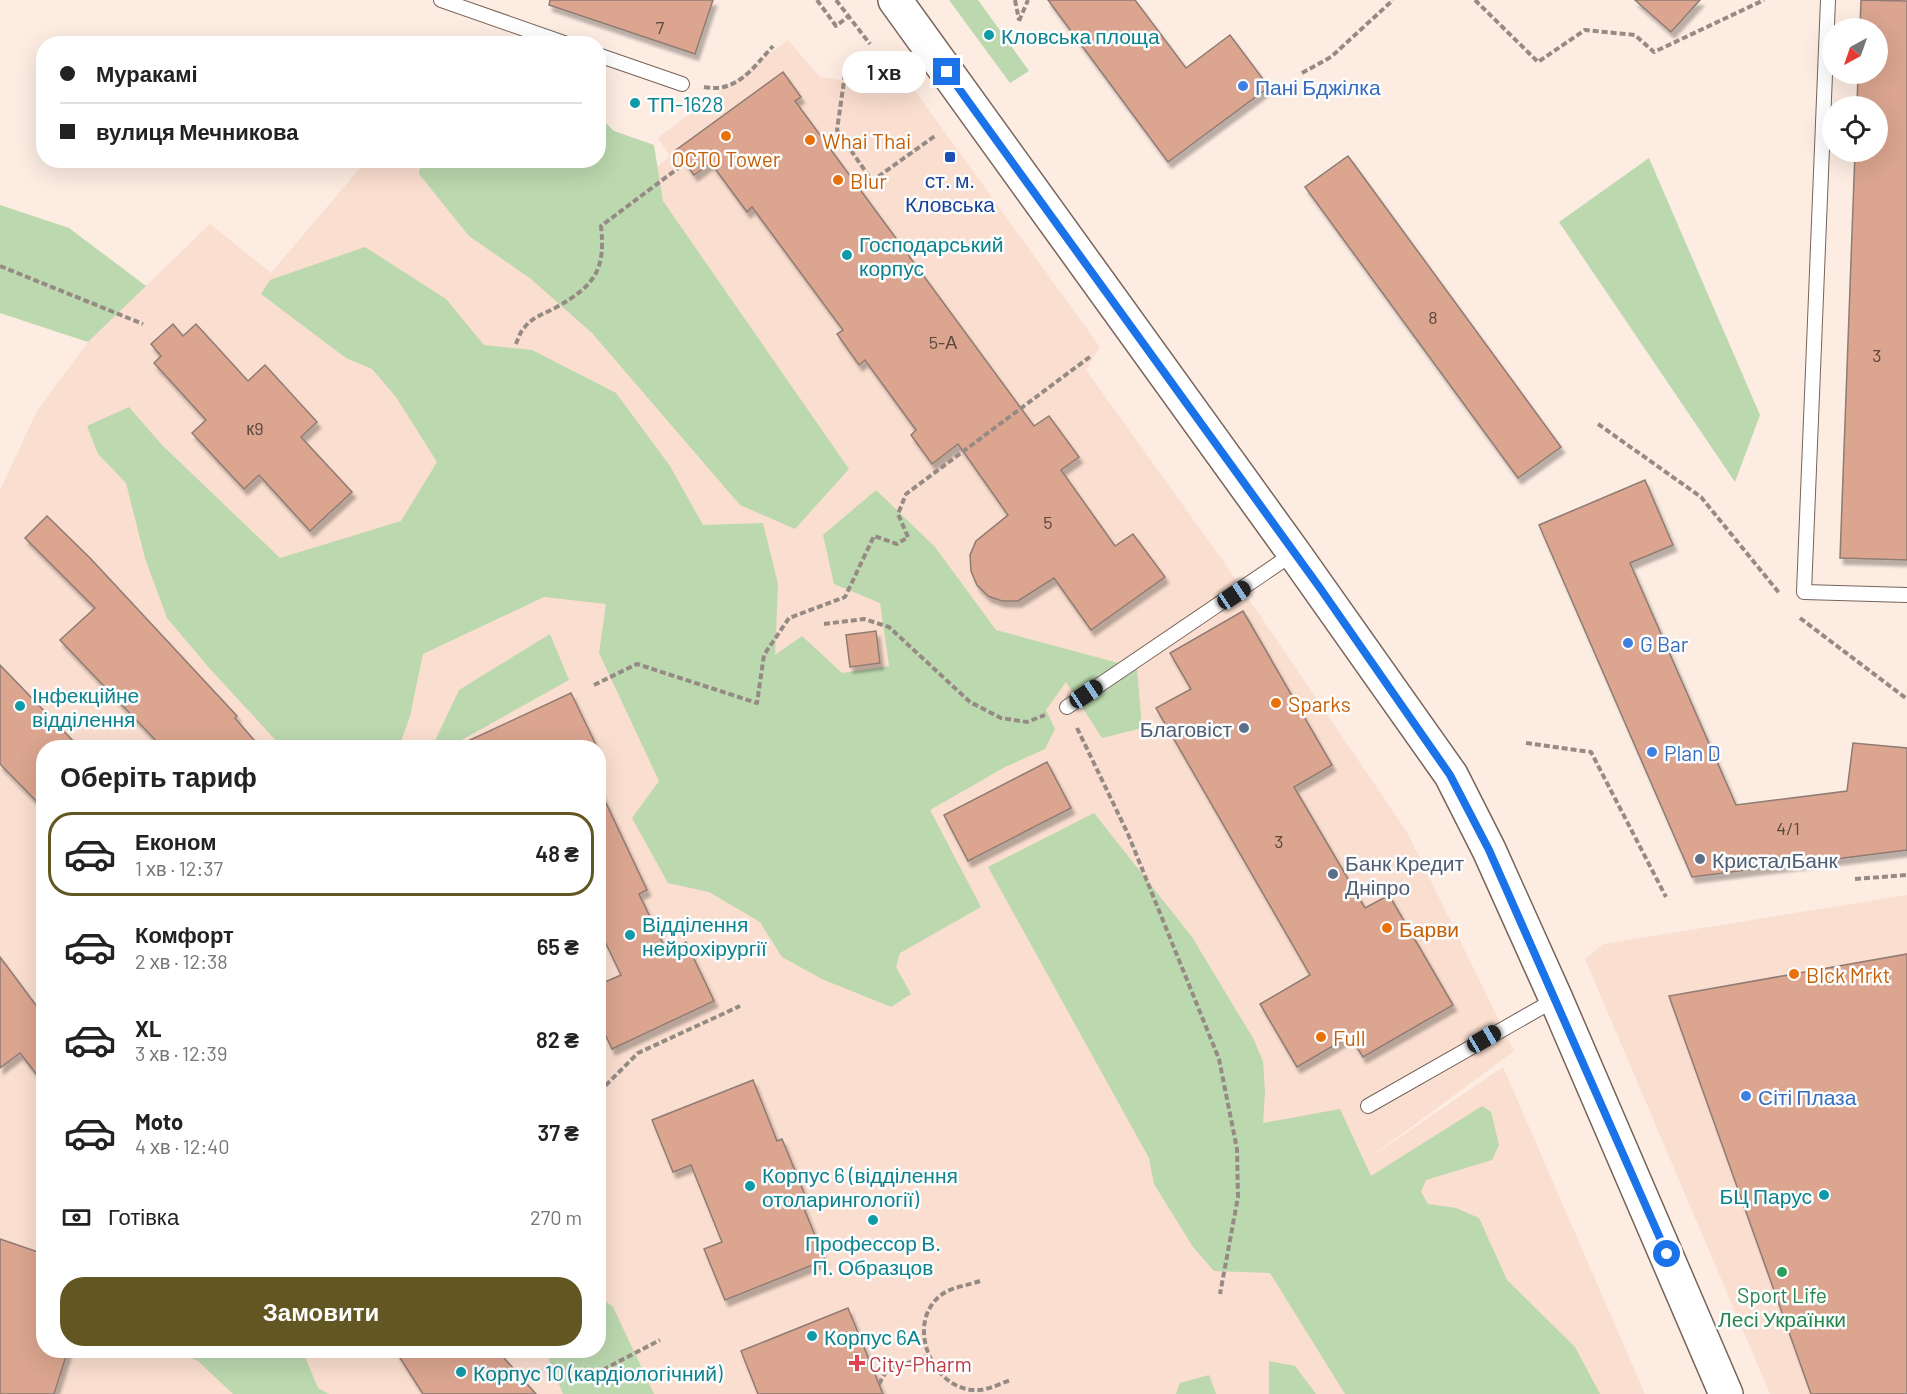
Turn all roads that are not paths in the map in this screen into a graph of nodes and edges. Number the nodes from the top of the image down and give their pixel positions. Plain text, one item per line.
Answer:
1 (441, 0) edge
2 (895, 0) edge
3 (1828, 0) edge
4 (544, 36) edge
5 (606, 58) edge
6 (682, 84) road end
7 (1294, 553) junction
8 (1907, 595) edge
9 (1067, 707) road end
10 (1556, 999) junction
11 (1368, 1106) dead end
12 (1726, 1394) edge

1 - 4 lane
2 - 7 street
3 - 8 lane
5 - 6 lane
7 - 9 lane
7 - 10 street
10 - 11 lane
10 - 12 street

